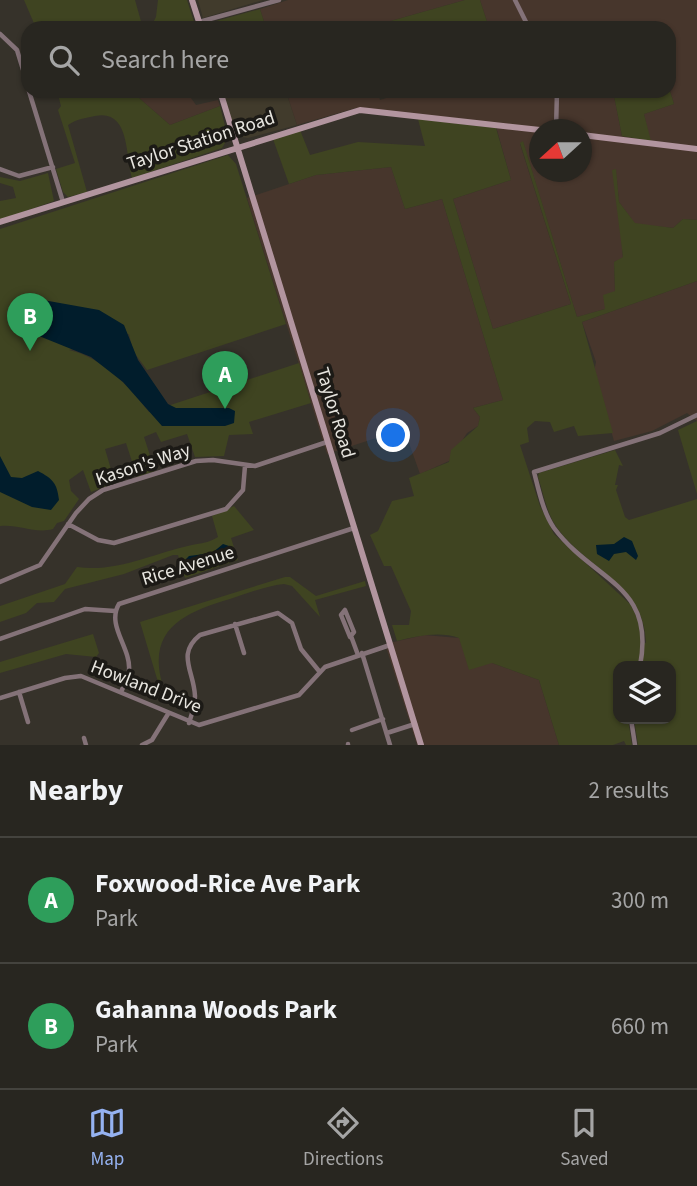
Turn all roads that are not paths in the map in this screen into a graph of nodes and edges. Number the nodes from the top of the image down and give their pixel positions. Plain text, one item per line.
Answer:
1 (192, 0) edge
2 (279, 0) edge
3 (515, 0) edge
4 (199, 21) edge
5 (213, 21) edge
6 (526, 21) edge
7 (0, 34) edge
8 (21, 63) edge
9 (32, 98) edge
10 (222, 98) edge
11 (557, 98) edge
12 (556, 119) edge
13 (529, 129) edge
14 (592, 136) edge
15 (237, 146) junction
16 (697, 149) edge
17 (53, 167) junction
18 (0, 169) edge
19 (63, 202) junction
20 (0, 222) edge
21 (697, 415) edge
22 (328, 442) junction
23 (245, 466) junction
24 (68, 524) junction
25 (354, 528) junction
26 (0, 582) edge
27 (115, 611) junction
28 (235, 624) junction
29 (351, 636) junction
30 (0, 639) edge
31 (390, 645) junction
32 (243, 653) dead end
33 (360, 654) junction
34 (641, 661) edge
35 (319, 671) junction
36 (19, 692) junction
37 (121, 692) junction
38 (0, 698) edge
39 (168, 714) junction
40 (383, 719) junction
41 (28, 722) dead end
42 (189, 723) junction
43 (415, 724) junction
44 (632, 724) edge
45 (352, 730) dead end
46 (387, 733) junction
47 (84, 738) dead end
48 (86, 745) edge
49 (142, 745) edge
50 (390, 745) edge
51 (421, 745) edge
52 (635, 745) edge

1 - 4 main road
2 - 5 street
3 - 6 street
7 - 8 street
9 - 17 street
10 - 15 main road, Taylor Road
11 - 12 street
13 - 15 main road, Taylor Station Road
14 - 16 main road
15 - 19 main road, Taylor Station Road
15 - 22 main road, Taylor Road
17 - 18 street
17 - 19 street
19 - 20 main road, Taylor Station Road
21 - 34 street
22 - 23 street, Kason's Way
22 - 25 main road, Taylor Road
23 - 24 street, Kason's Way
23 - 24 street
24 - 26 street, Kason's Way
25 - 27 street, Rice Avenue
25 - 31 main road, Taylor Road
27 - 30 street
27 - 37 street
28 - 32 street
28 - 35 street
28 - 42 street
29 - 29 street
29 - 33 street
31 - 33 street, Howland Drive
31 - 43 main road, Taylor Road
33 - 35 street, Howland Drive
33 - 40 street
35 - 42 street, Howland Drive
36 - 37 street, Howland Drive
36 - 38 street, Howland Drive
36 - 41 street
37 - 39 street, Howland Drive
39 - 42 street, Howland Drive
39 - 49 street
40 - 45 street
40 - 46 street
43 - 46 street
43 - 51 main road, Taylor Road
44 - 52 street
46 - 50 street
47 - 48 street

